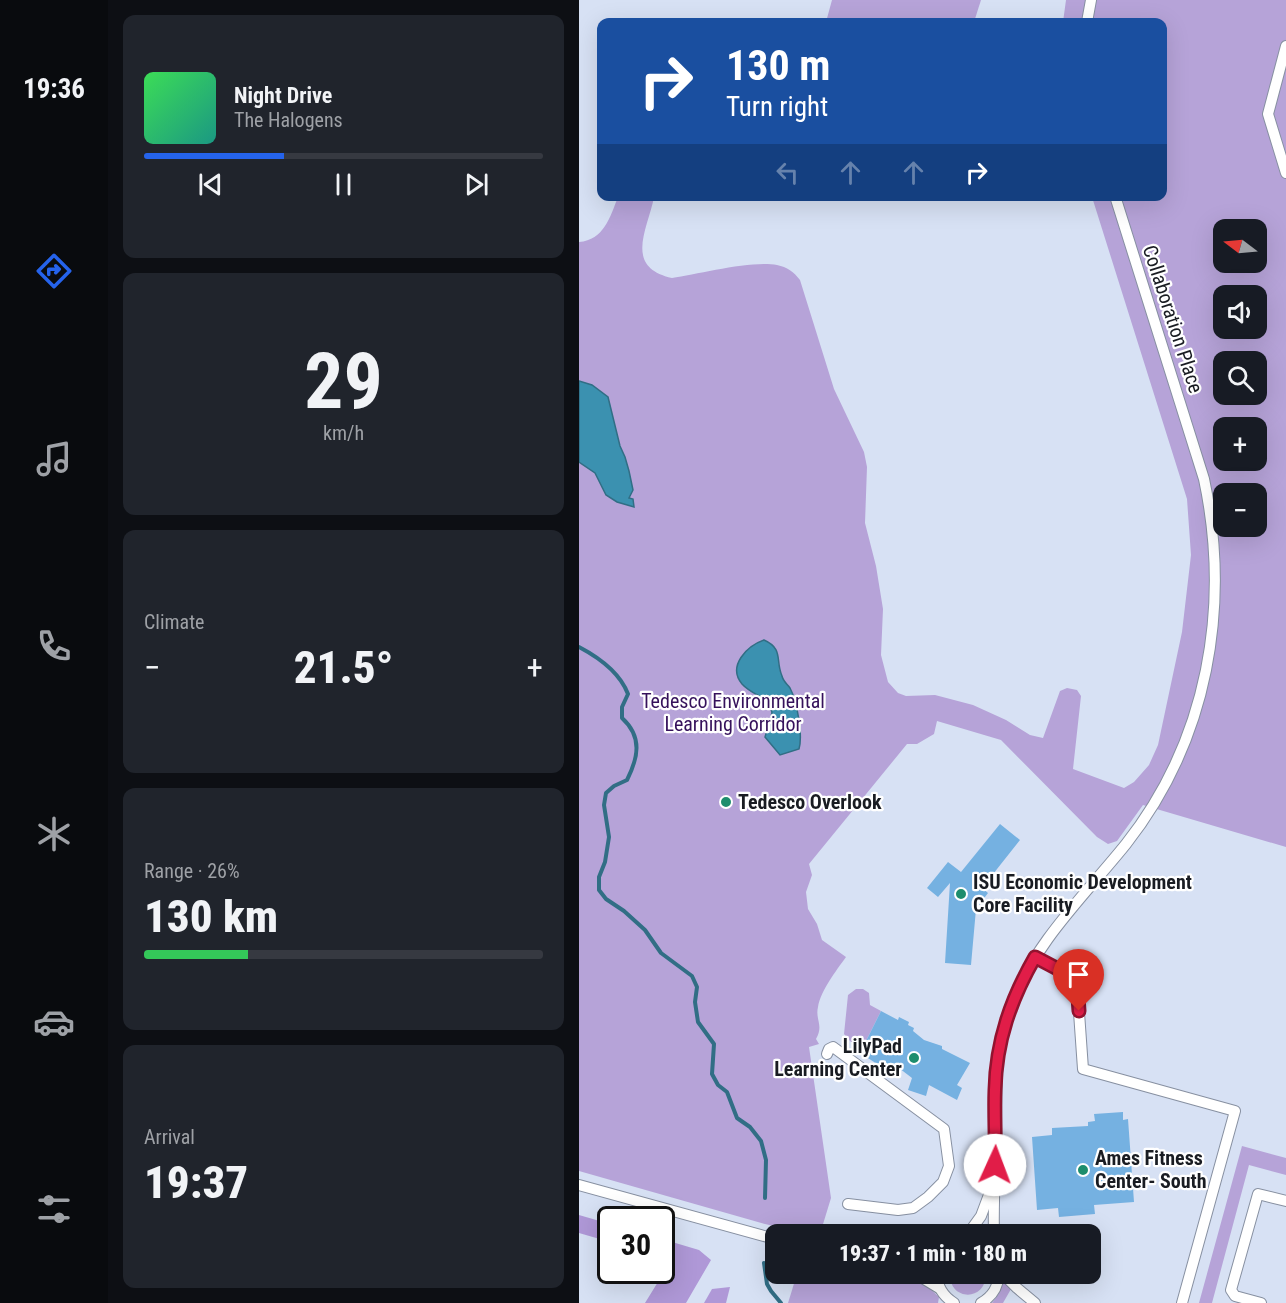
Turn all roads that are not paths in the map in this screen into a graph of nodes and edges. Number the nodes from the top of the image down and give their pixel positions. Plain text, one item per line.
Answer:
1 (1091, 0) edge
2 (1088, 18) edge
3 (1286, 46) edge
4 (1286, 173) edge
5 (1117, 201) edge
6 (1035, 957) junction
7 (827, 1054) dead end
8 (993, 1183) junction
9 (579, 1185) edge
10 (1286, 1201) edge
11 (848, 1203) dead end
12 (975, 1224) edge
13 (994, 1224) edge
14 (765, 1236) edge
15 (932, 1284) edge
16 (938, 1284) edge
17 (997, 1284) edge
18 (1012, 1284) edge
19 (939, 1288) junction
20 (954, 1303) edge
21 (981, 1303) edge
22 (1035, 1303) edge
23 (1182, 1303) edge
24 (1261, 1303) edge

1 - 2 street
3 - 4 street
5 - 6 street, Collaboration Place
6 - 8 street, Collaboration Place
6 - 23 street
7 - 11 street
8 - 12 street, Collaboration Place
8 - 13 street, Collaboration Place
9 - 14 street
10 - 24 street
15 - 19 street
16 - 19 street
17 - 21 street
18 - 22 street
19 - 20 street

